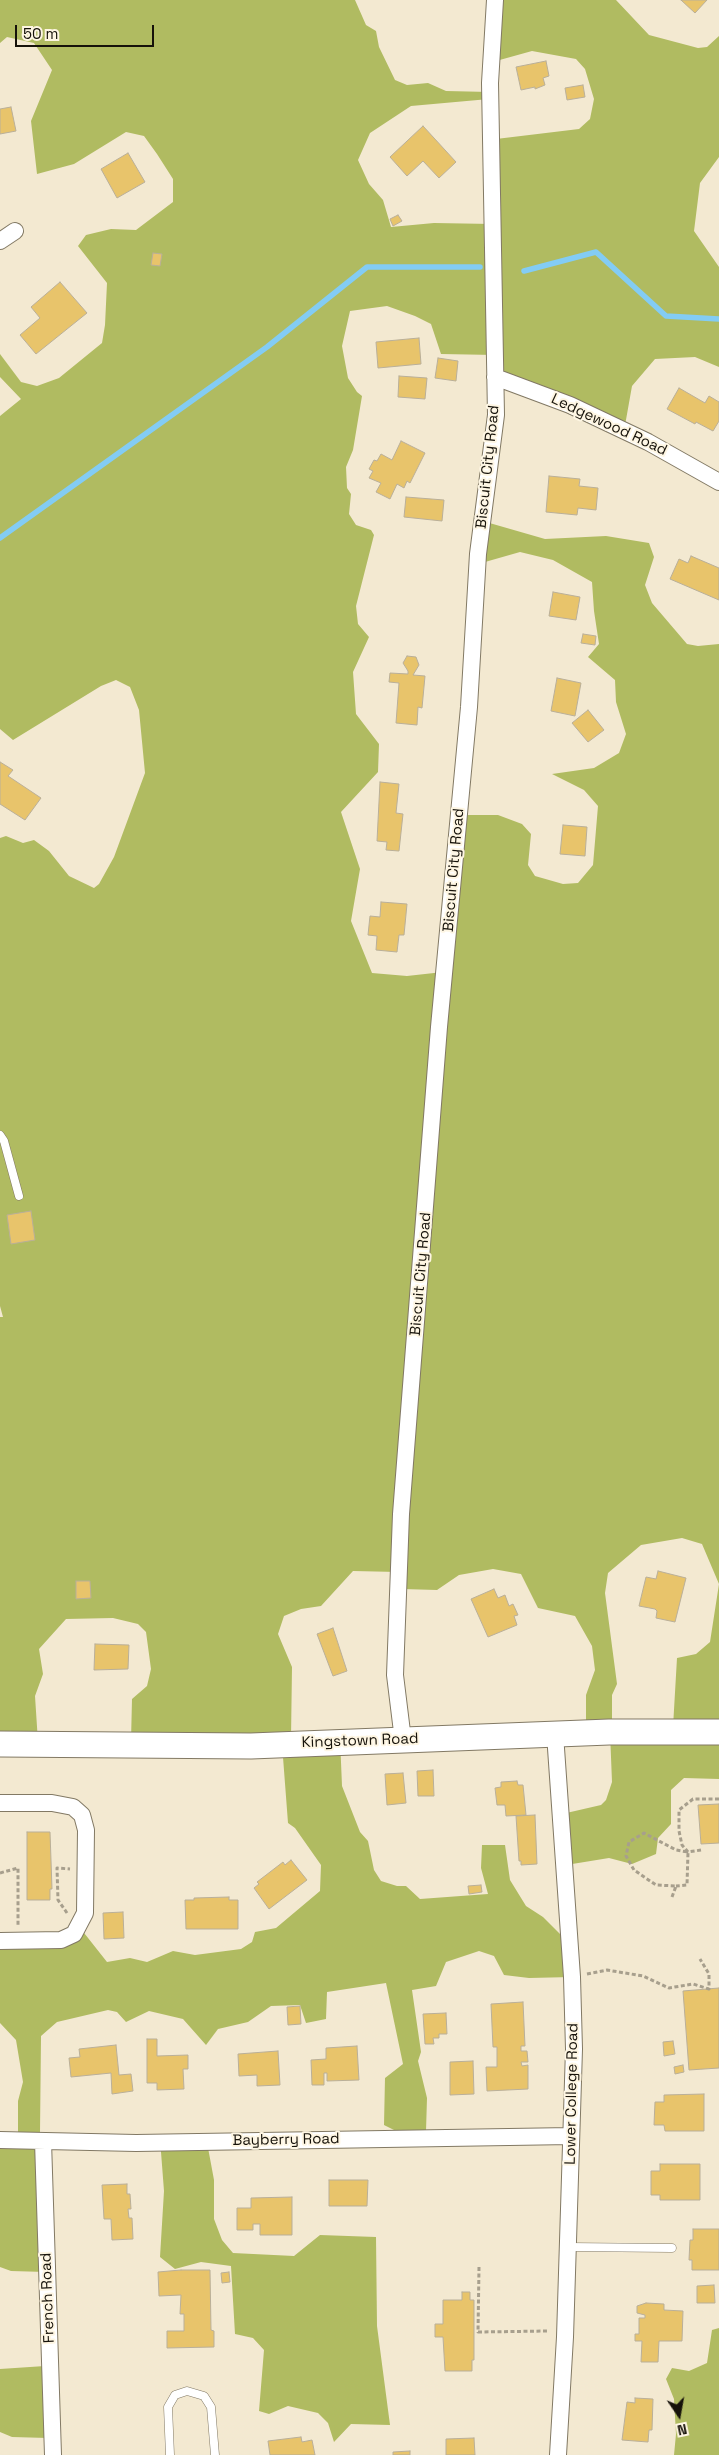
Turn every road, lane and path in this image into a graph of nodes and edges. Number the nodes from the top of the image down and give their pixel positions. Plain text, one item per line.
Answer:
1 (495, 0) edge
2 (15, 231) dead end
3 (0, 241) edge
4 (494, 377) junction
5 (719, 482) edge
6 (0, 1135) edge
7 (19, 1196) dead end
8 (719, 1732) edge
9 (555, 1734) junction
10 (403, 1740) junction
11 (0, 1744) edge
12 (719, 1799) edge
13 (0, 1802) edge
14 (701, 1850) dead end
15 (688, 1852) junction
16 (86, 1869) junction
17 (0, 1873) edge
18 (676, 1886) junction
19 (672, 1897) dead end
20 (80, 1926) junction
21 (0, 1941) edge
22 (20, 1941) junction
23 (700, 1959) dead end
24 (572, 1977) junction
25 (571, 2136) junction
26 (0, 2140) edge
27 (43, 2141) junction
28 (568, 2247) junction
29 (672, 2248) dead end
30 (479, 2267) dead end
31 (549, 2331) dead end
32 (53, 2455) edge
33 (170, 2455) edge
34 (215, 2455) edge
35 (558, 2455) edge

1 - 4 street, Biscuit City Road
2 - 3 street
4 - 5 street, Ledgewood Road
4 - 10 street, Biscuit City Road
6 - 7 lane
8 - 9 main road, Kingstown Road
9 - 10 main road, Kingstown Road
9 - 24 street, Lower College Road
10 - 11 main road, Kingstown Road
12 - 15 path
13 - 16 street
14 - 15 path
15 - 18 path
15 - 18 path
16 - 20 street
16 - 20 path
17 - 22 path
18 - 19 path
20 - 22 street
21 - 22 street
23 - 24 path
24 - 25 street, Lower College Road
25 - 27 street, Bayberry Road
25 - 28 street, Lower College Road
26 - 27 street, Bayberry Road
27 - 32 street, French Road
28 - 29 lane
28 - 35 street, Lower College Road
30 - 31 path
33 - 34 lane

